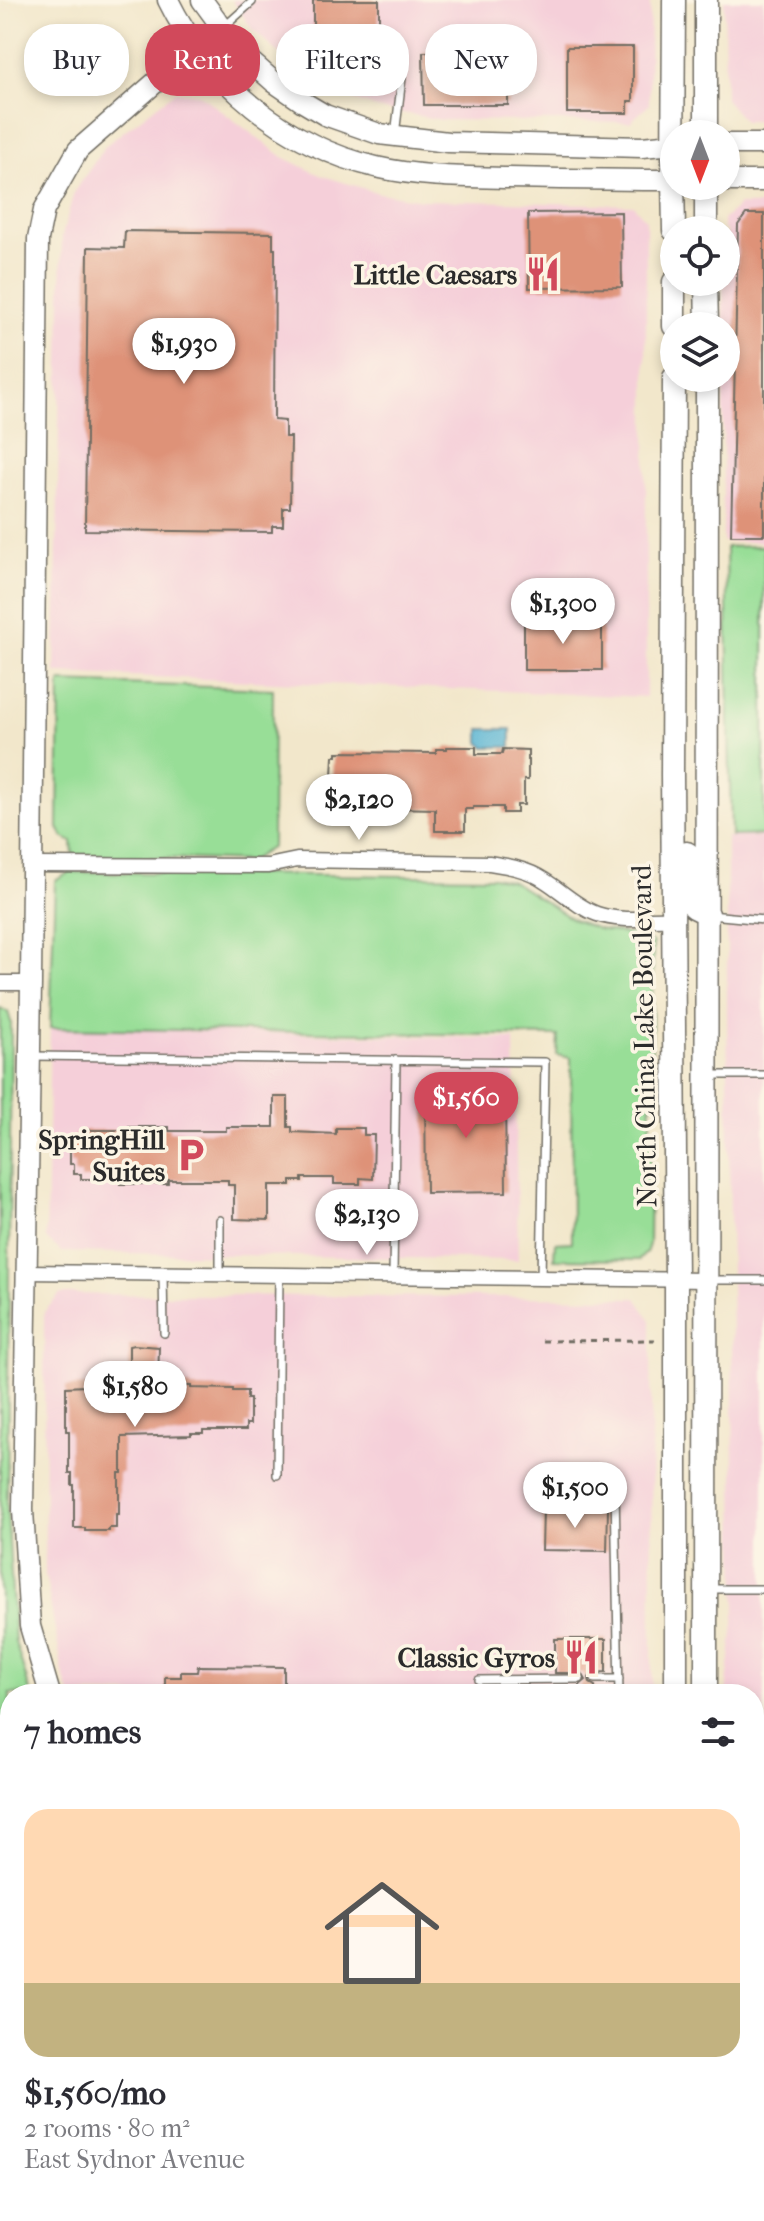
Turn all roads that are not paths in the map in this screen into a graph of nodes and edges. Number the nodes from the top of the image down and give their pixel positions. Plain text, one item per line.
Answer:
1 (168, 0) edge
2 (202, 0) edge
3 (674, 0) edge
4 (706, 0) edge
5 (252, 2) dead end
6 (180, 24) edge
7 (219, 24) edge
8 (227, 24) edge
9 (260, 70) edge
10 (145, 90) edge
11 (242, 96) edge
12 (400, 96) edge
13 (674, 120) edge
14 (706, 120) edge
15 (394, 137) junction
16 (740, 144) edge
17 (764, 144) edge
18 (660, 145) edge
19 (660, 180) edge
20 (740, 181) edge
21 (764, 181) edge
22 (674, 392) edge
23 (707, 392) edge
24 (672, 775) junction
25 (31, 865) junction
26 (708, 914) junction
27 (673, 919) junction
28 (764, 920) edge
29 (0, 983) edge
30 (31, 983) junction
31 (29, 1056) junction
32 (396, 1060) junction
33 (706, 1075) junction
34 (764, 1075) edge
35 (220, 1220) dead end
36 (26, 1272) junction
37 (163, 1273) junction
38 (220, 1274) junction
39 (279, 1275) junction
40 (393, 1276) junction
41 (541, 1278) junction
42 (676, 1280) junction
43 (708, 1280) junction
44 (764, 1280) edge
45 (164, 1333) dead end
46 (277, 1475) dead end
47 (609, 1480) dead end
48 (706, 1589) junction
49 (764, 1589) edge
50 (580, 1679) dead end
51 (595, 1679) dead end
52 (619, 1679) junction
53 (479, 1680) dead end
54 (47, 1684) edge
55 (619, 1684) edge
56 (676, 1684) edge
57 (706, 1684) edge

1 - 6 street
2 - 7 street
3 - 13 main road
4 - 14 main road
5 - 8 lane
9 - 15 street
10 - 25 street
11 - 19 street
12 - 15 lane
15 - 18 street
16 - 17 street
20 - 21 street
22 - 24 main road, North China Lake Boulevard
23 - 26 main road
24 - 26 main road
24 - 27 main road, North China Lake Boulevard
25 - 27 street
25 - 30 street
26 - 28 lane
26 - 33 main road
27 - 42 main road, North China Lake Boulevard
29 - 30 street
30 - 31 street
31 - 32 lane
31 - 36 street
32 - 40 lane
32 - 41 lane
33 - 34 lane
33 - 43 main road
35 - 38 lane
36 - 37 street
36 - 54 street
37 - 38 street
37 - 45 lane
38 - 39 street
39 - 40 street
39 - 46 lane
40 - 41 street
41 - 42 street
42 - 43 street
42 - 56 main road, North China Lake Boulevard
43 - 44 lane
43 - 48 main road
47 - 52 lane
48 - 49 lane
48 - 57 main road
50 - 53 lane
51 - 52 lane
52 - 55 lane

